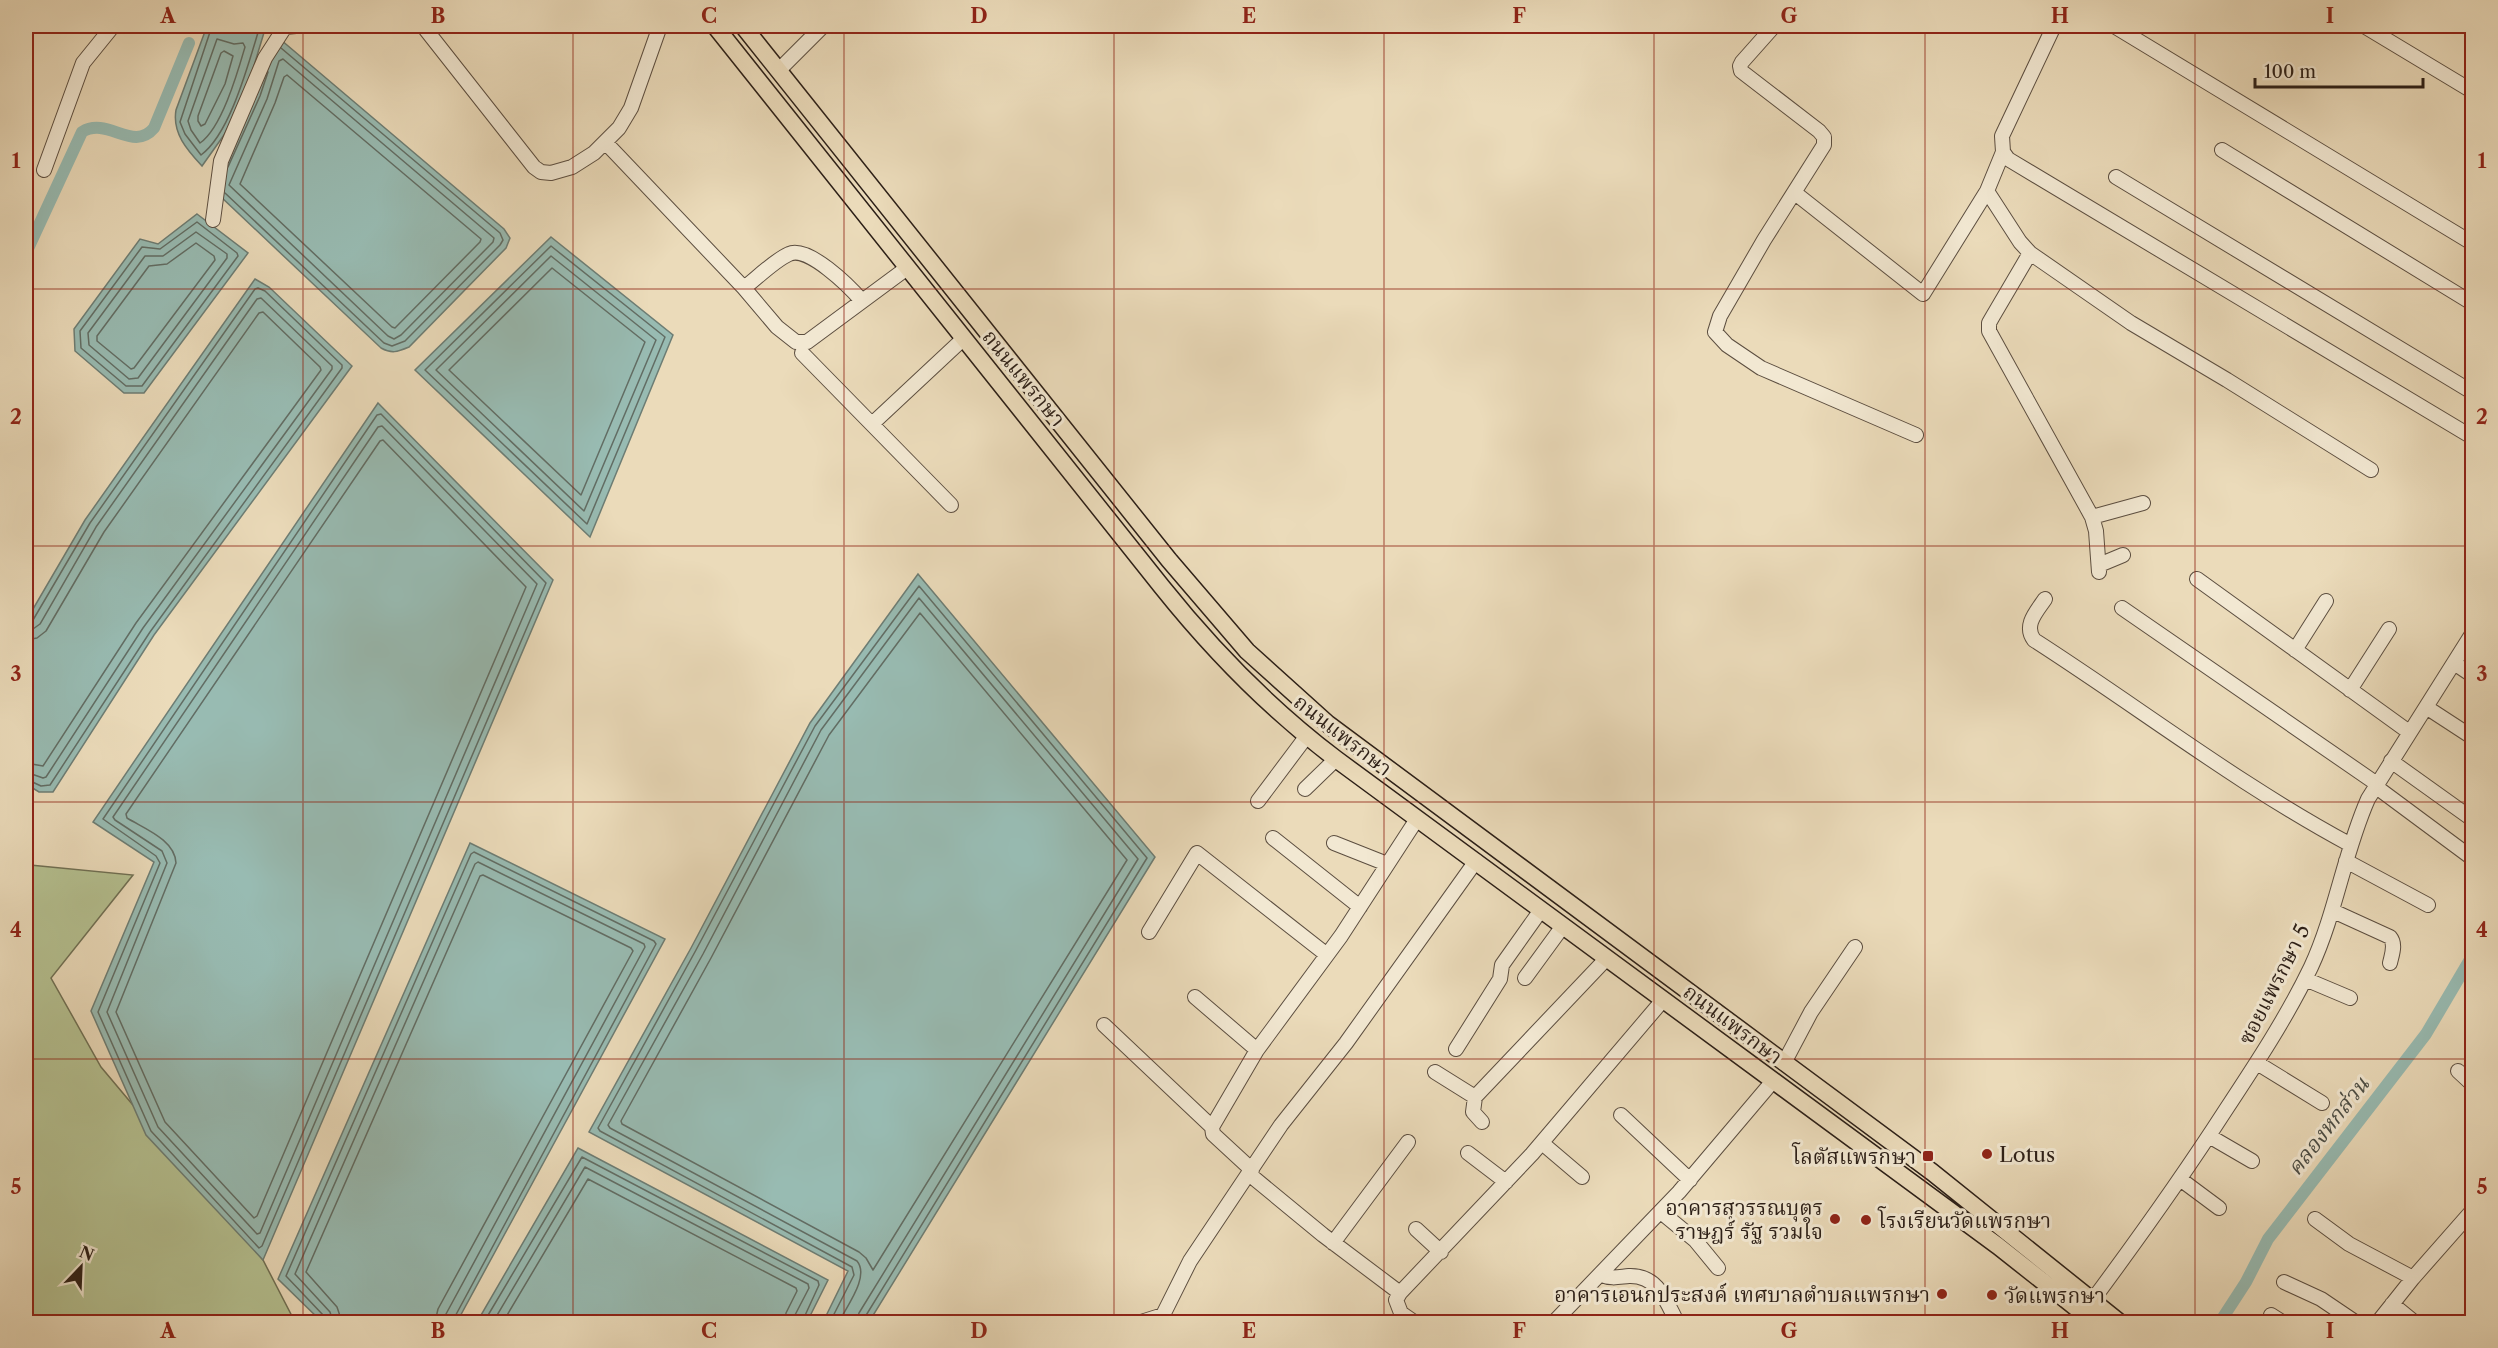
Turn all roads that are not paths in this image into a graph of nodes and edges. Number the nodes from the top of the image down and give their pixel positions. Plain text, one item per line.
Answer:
1 (113, 26) edge
2 (296, 26) edge
3 (423, 26) edge
4 (660, 26) edge
5 (715, 26) edge
6 (743, 26) edge
7 (823, 26) edge
8 (1774, 26) edge
9 (2054, 26) edge
10 (2114, 26) edge
11 (2364, 26) edge
12 (779, 70) junction
13 (2472, 91) edge
14 (604, 142) junction
15 (2222, 150) dead end
16 (2003, 152) junction
17 (44, 170) dead end
18 (2116, 177) dead end
19 (1987, 191) junction
20 (1795, 193) junction
21 (213, 220) dead end
22 (906, 231) junction
23 (2472, 243) edge
24 (889, 245) junction
25 (2030, 254) junction
26 (907, 268) junction
27 (744, 288) junction
28 (862, 301) junction
29 (2472, 303) edge
30 (963, 339) junction
31 (802, 353) dead end
32 (2472, 392) edge
33 (872, 424) junction
34 (1916, 435) dead end
35 (2472, 437) edge
36 (2371, 470) dead end
37 (2142, 503) dead end
38 (951, 505) dead end
39 (2096, 515) junction
40 (2123, 555) dead end
41 (2196, 579) dead end
42 (2045, 599) dead end
43 (2326, 601) dead end
44 (2122, 608) dead end
45 (2389, 630) dead end
46 (2472, 634) edge
47 (2295, 650) junction
48 (2454, 663) junction
49 (2472, 675) edge
50 (2350, 690) junction
51 (2426, 707) junction
52 (2409, 732) junction
53 (1306, 737) junction
54 (2472, 737) edge
55 (1336, 759) junction
56 (2391, 761) junction
57 (2376, 785) junction
58 (1305, 789) dead end
59 (1258, 801) dead end
60 (1417, 819) junction
61 (2472, 819) edge
62 (1272, 838) dead end
63 (1334, 843) dead end
64 (2351, 845) junction
65 (2472, 858) edge
66 (1476, 861) junction
67 (2346, 861) junction
68 (1388, 864) junction
69 (2428, 905) dead end
70 (1360, 907) junction
71 (1541, 910) junction
72 (2332, 911) junction
73 (1563, 926) junction
74 (1149, 932) dead end
75 (1855, 947) dead end
76 (1327, 955) junction
77 (1607, 958) junction
78 (2390, 963) dead end
79 (1525, 978) dead end
80 (2305, 979) junction
81 (1195, 997) dead end
82 (2350, 998) dead end
83 (1663, 1000) junction
84 (1104, 1025) dead end
85 (1455, 1049) dead end
86 (1257, 1050) junction
87 (1785, 1063) junction
88 (2257, 1063) junction
89 (2458, 1071) dead end
90 (1436, 1072) dead end
91 (1773, 1082) junction
92 (2472, 1084) edge
93 (1475, 1097) junction
94 (2322, 1103) dead end
95 (1621, 1115) dead end
96 (1482, 1122) dead end
97 (1212, 1127) junction
98 (2209, 1136) junction
99 (1408, 1142) dead end
100 (1542, 1143) junction
101 (1468, 1153) dead end
102 (2252, 1161) dead end
103 (1250, 1172) junction
104 (1582, 1177) dead end
105 (2180, 1179) junction
106 (1690, 1180) junction
107 (1506, 1182) junction
108 (2219, 1208) dead end
109 (2472, 1211) edge
110 (1660, 1212) junction
111 (2315, 1219) dead end
112 (1416, 1229) dead end
113 (1333, 1243) junction
114 (1441, 1252) junction
115 (1718, 1268) dead end
116 (1601, 1275) junction
117 (2413, 1278) junction
118 (2284, 1282) dead end
119 (1400, 1293) junction
120 (2092, 1301) junction
121 (2392, 1304) junction
122 (1141, 1323) edge
123 (1413, 1323) edge
124 (1554, 1323) edge
125 (1677, 1323) edge
126 (2094, 1323) edge
127 (2120, 1323) edge
128 (2355, 1323) edge
129 (2378, 1323) edge
130 (2414, 1323) edge

1 - 17 street
2 - 21 street
3 - 14 street
4 - 14 street
5 - 24 main road, ถนนแพรกษา
6 - 12 main road, ถนนแพรกษา
7 - 12 street
8 - 20 street
9 - 16 street
10 - 23 street
11 - 13 street
12 - 22 main road, ถนนแพรกษา
14 - 27 street
15 - 29 street
16 - 19 street
16 - 35 street
18 - 32 street
19 - 20 street
19 - 25 street
20 - 34 street
22 - 24 main road
22 - 87 main road, ถนนแพรกษา
24 - 26 main road, ถนนแพรกษา
25 - 36 street
25 - 39 street
26 - 28 street
26 - 30 main road, ถนนแพรกษา
27 - 28 street
27 - 28 street
30 - 33 street
30 - 53 main road, ถนนแพรกษา
31 - 33 street
33 - 38 street
37 - 39 street
39 - 40 street
41 - 47 street
42 - 64 street
43 - 47 street
44 - 57 street
45 - 50 street
46 - 48 street, ซอยแพรกษา 5
47 - 50 street
48 - 49 street
48 - 51 street, ซอยแพรกษา 5
50 - 52 street
51 - 52 street, ซอยแพรกษา 5
51 - 54 street
52 - 56 street, ซอยแพรกษา 5
53 - 55 main road, ถนนแพรกษา
53 - 59 street
55 - 58 street
55 - 60 main road, ถนนแพรกษา
56 - 57 street, ซอยแพรกษา 5
56 - 61 street
57 - 64 street, ซอยแพรกษา 5
57 - 65 street
60 - 66 main road, ถนนแพรกษา
60 - 68 street
62 - 70 street
63 - 68 street
64 - 67 street, ซอยแพรกษา 5
66 - 71 main road, ถนนแพรกษา
66 - 103 street
67 - 69 street
67 - 72 street, ซอยแพรกษา 5
68 - 70 street
70 - 76 street
71 - 73 main road, ถนนแพรกษา
71 - 85 street
72 - 78 street
72 - 80 street, ซอยแพรกษา 5
73 - 77 main road, ถนนแพรกษา
73 - 79 street
74 - 76 street
75 - 87 street
76 - 86 street
77 - 83 main road, ถนนแพรกษา
77 - 93 street
80 - 82 street
80 - 88 street, ซอยแพรกษา 5
81 - 86 street
83 - 91 main road, ถนนแพรกษา
83 - 100 street
84 - 97 street
86 - 97 street
87 - 120 main road, ถนนแพรกษา
88 - 94 street
88 - 98 street, ซอยแพรกษา 5
89 - 92 street
90 - 93 street
91 - 106 street
91 - 126 main road, ถนนแพรกษา
93 - 96 street
95 - 106 street
97 - 103 street
98 - 102 street
98 - 105 street, ซอยแพรกษา 5
99 - 113 street
100 - 104 street
100 - 107 street
101 - 107 street
103 - 113 street
103 - 122 street
105 - 108 street
105 - 120 street, ซอยแพรกษา 5
106 - 110 street
107 - 114 street
109 - 117 street
110 - 115 street
110 - 116 street
111 - 117 street
112 - 114 street
113 - 119 street
114 - 119 street
116 - 124 street
116 - 125 street
117 - 121 street
118 - 128 street
119 - 123 street
120 - 127 main road, ถนนแพรกษา
121 - 129 street
121 - 130 street

